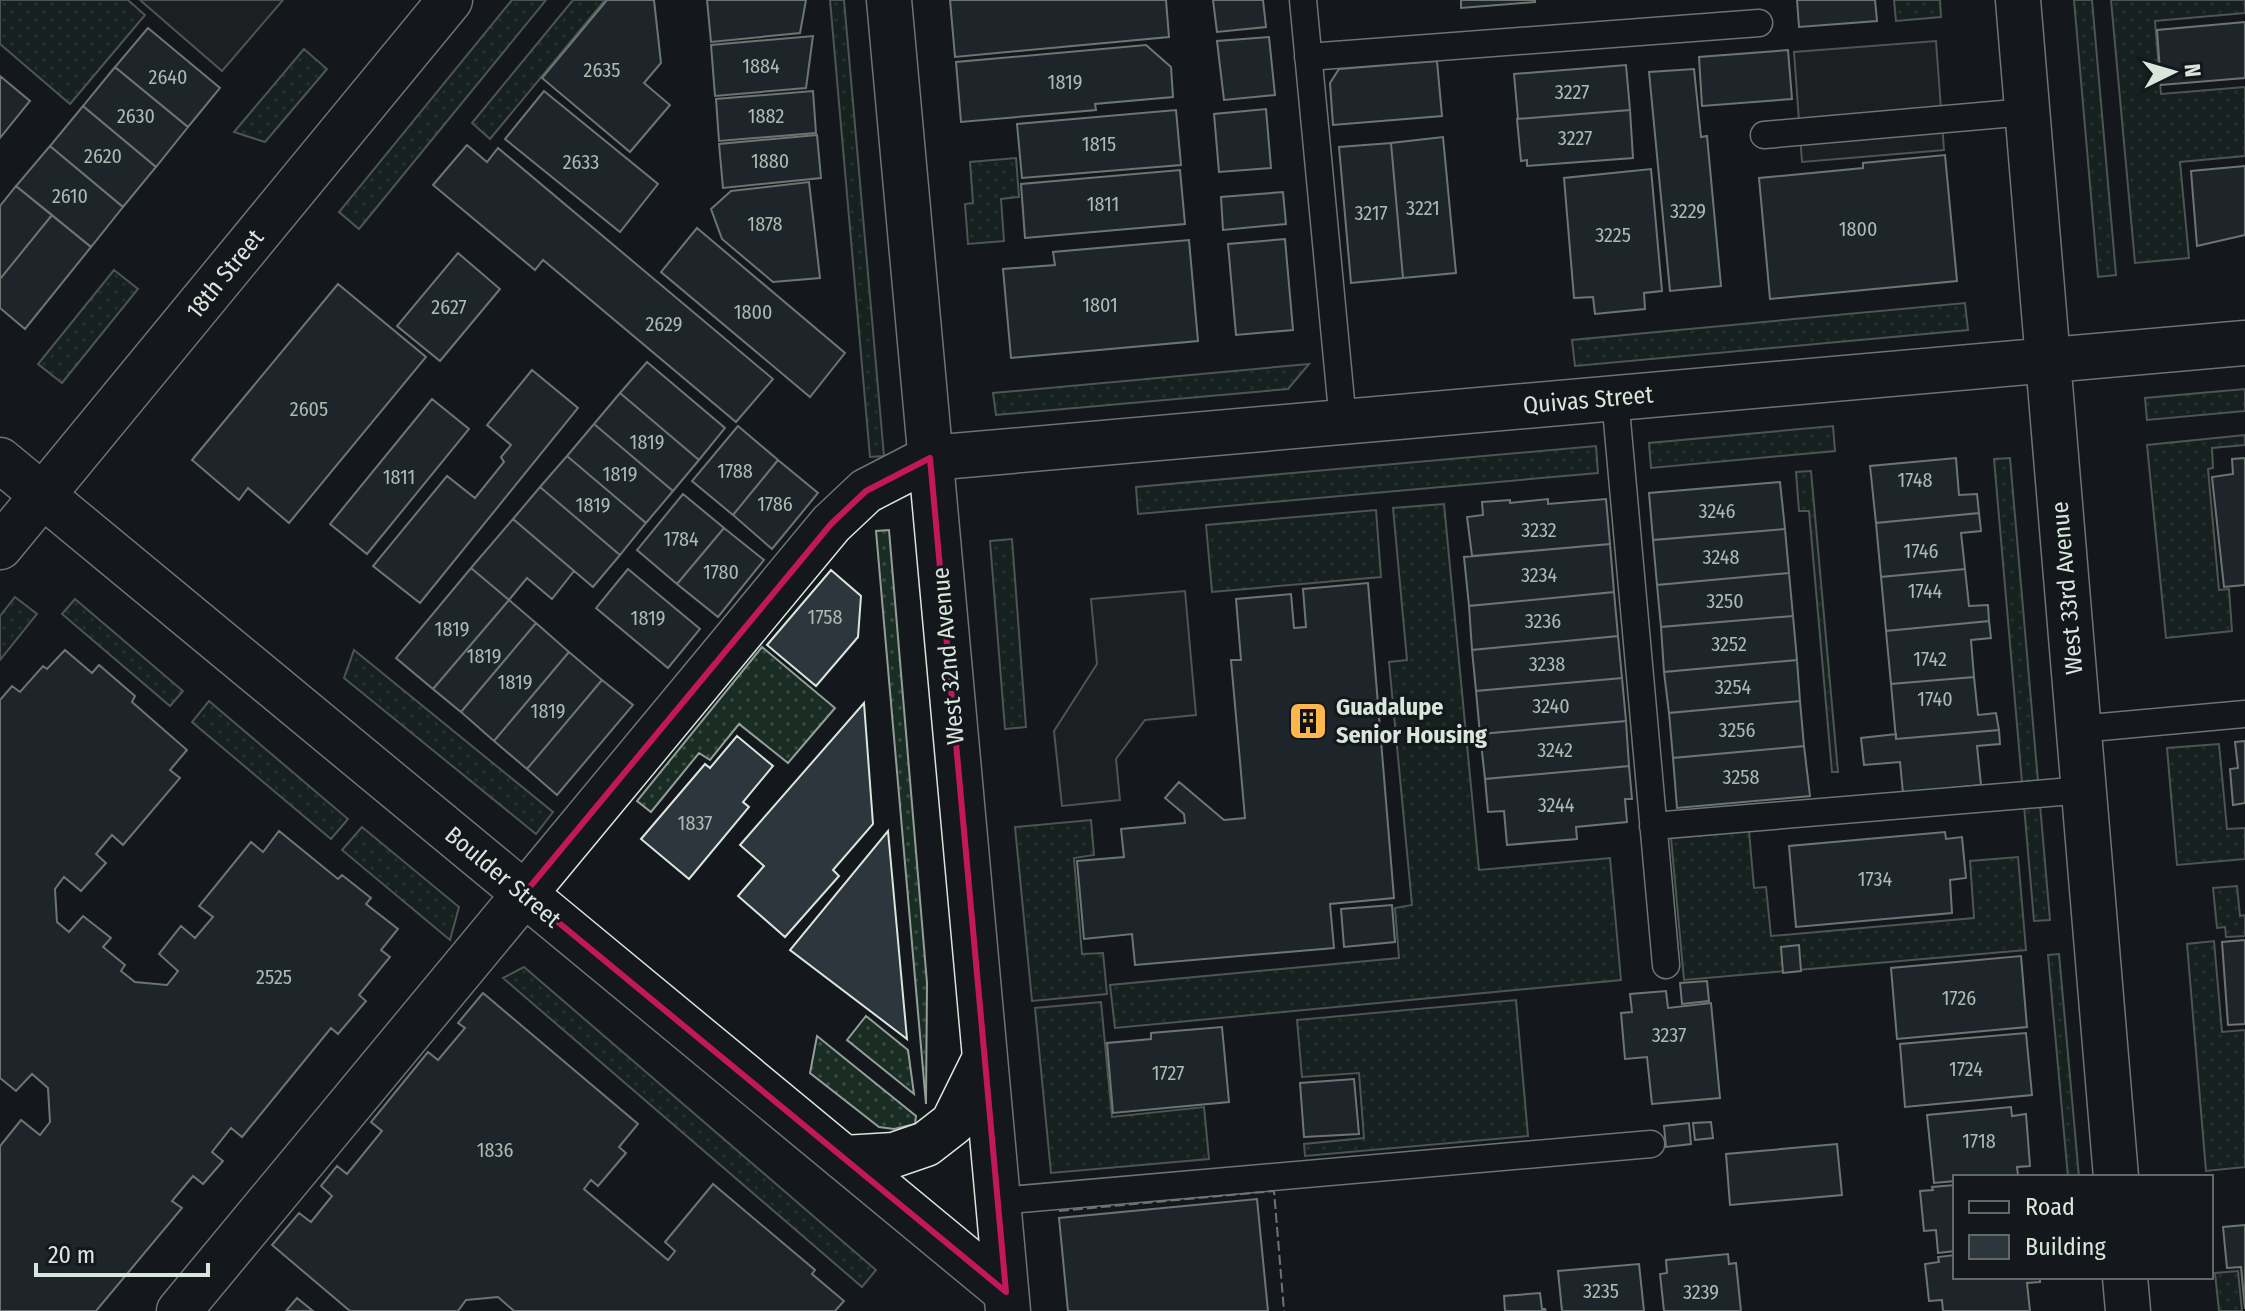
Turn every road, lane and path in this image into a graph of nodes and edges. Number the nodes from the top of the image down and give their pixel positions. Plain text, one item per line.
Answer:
1 (450, 0) edge
2 (889, 0) edge
3 (1303, 0) edge
4 (2018, 0) edge
5 (1759, 23) dead end
6 (1308, 57) junction
7 (2026, 112) junction
8 (1764, 135) dead end
9 (2245, 343) edge
10 (2047, 361) junction
11 (1615, 398) junction
12 (1343, 422) junction
13 (930, 458) junction
14 (0, 460) edge
15 (43, 495) junction
16 (0, 547) edge
17 (2245, 714) edge
18 (2079, 729) junction
19 (2084, 790) junction
20 (1653, 826) junction
21 (524, 894) junction
22 (1666, 965) dead end
23 (985, 1058) junction
24 (1651, 1144) dead end
25 (844, 1158) junction
26 (2116, 1175) edge
27 (998, 1201) junction
28 (2125, 1279) edge
29 (1007, 1302) edge
30 (179, 1311) edge
31 (2128, 1311) edge

1 - 15 street, 18th Street
2 - 13 street, West 32nd Avenue
3 - 6 lane
4 - 7 street, West 33rd Avenue
5 - 6 lane
6 - 12 lane
7 - 8 lane
7 - 10 street, West 33rd Avenue
9 - 10 street, Quivas Street
10 - 11 street, Quivas Street
10 - 18 street, West 33rd Avenue
11 - 12 street, Quivas Street
11 - 20 lane
12 - 13 street, Quivas Street
13 - 21 street
13 - 23 street, West 32nd Avenue
14 - 15 street, Boulder Street
15 - 16 street, 18th Street
15 - 21 street, Boulder Street
17 - 18 lane
18 - 19 street, West 33rd Avenue
19 - 20 lane
19 - 26 street, West 33rd Avenue
20 - 22 lane
21 - 25 street, Boulder Street
21 - 30 street
23 - 25 street
23 - 27 street, West 32nd Avenue
24 - 27 lane
25 - 29 street, Boulder Street
27 - 29 street, West 32nd Avenue
28 - 31 street

